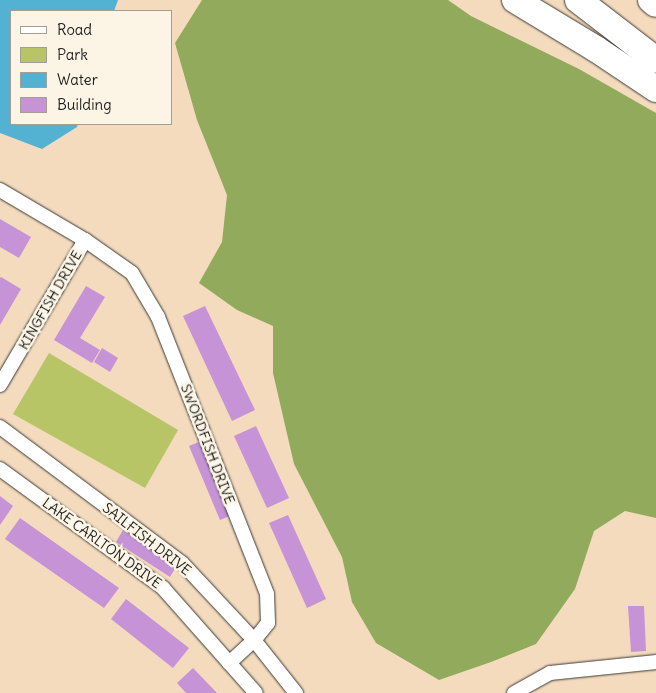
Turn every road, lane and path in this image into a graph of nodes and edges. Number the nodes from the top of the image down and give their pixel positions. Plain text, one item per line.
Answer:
1 (515, 0) edge
2 (578, 0) edge
3 (651, 0) edge
4 (656, 4) edge
5 (656, 60) edge
6 (656, 89) edge
7 (0, 190) edge
8 (85, 240) junction
9 (0, 385) edge
10 (0, 427) edge
11 (0, 469) edge
12 (254, 640) junction
13 (656, 662) edge
14 (230, 663) junction
15 (256, 693) edge
16 (296, 693) edge
17 (514, 693) edge

1 - 6 highway
2 - 5 highway
3 - 4 highway
7 - 8 street, SWORDFISH DRIVE
8 - 9 street, KINGFISH DRIVE
8 - 12 street, SWORDFISH DRIVE
10 - 12 street, SAILFISH DRIVE
11 - 14 street, LAKE CARLTON DRIVE
12 - 14 street, SWORDFISH DRIVE
12 - 16 street, SAILFISH DRIVE
13 - 17 street
14 - 15 street, LAKE CARLTON DRIVE

